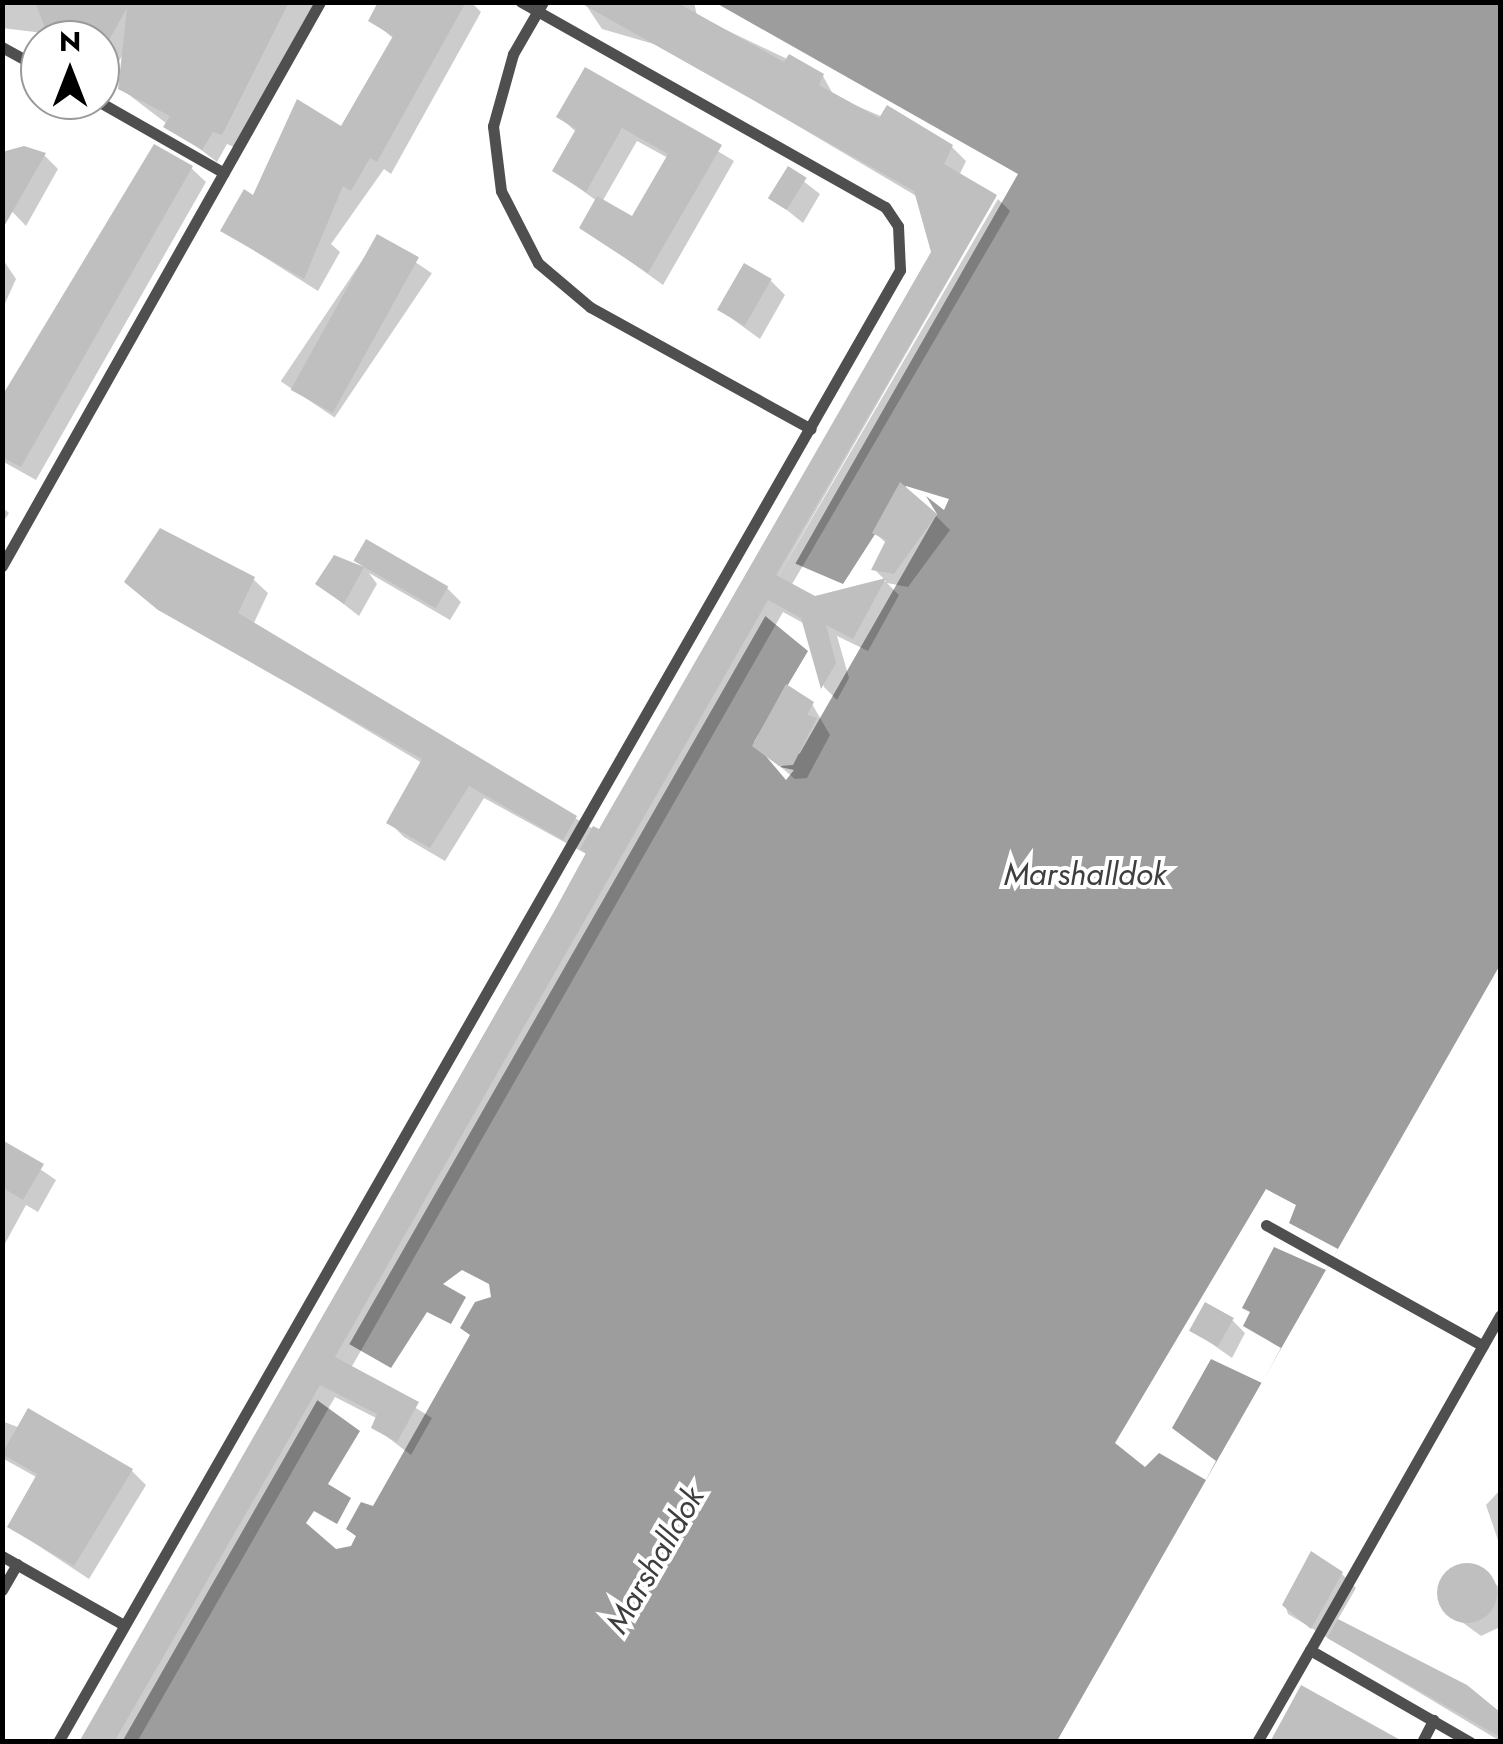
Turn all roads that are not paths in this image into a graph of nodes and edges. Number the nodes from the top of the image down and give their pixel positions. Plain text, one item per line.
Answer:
1 (320, 2) edge
2 (521, 2) edge
3 (540, 7) edge
4 (120, 114) edge
5 (224, 173) junction
6 (811, 429) junction
7 (8, 544) edge
8 (2, 566) edge
9 (1266, 1225) dead end
10 (1500, 1315) edge
11 (1484, 1346) junction
12 (2, 1556) edge
13 (17, 1564) junction
14 (2, 1590) edge
15 (124, 1625) junction
16 (1310, 1650) junction
17 (1433, 1720) junction
18 (58, 1742) edge
19 (1257, 1742) edge
20 (1422, 1742) edge
21 (1470, 1742) edge

1 - 5 lane
2 - 3 lane
3 - 6 lane
3 - 6 lane
4 - 5 lane
5 - 7 lane
6 - 15 lane
7 - 8 lane
9 - 11 lane
10 - 11 lane
11 - 16 lane
12 - 13 lane
13 - 14 lane
13 - 15 lane
15 - 18 lane
16 - 17 lane
16 - 19 lane
17 - 20 lane
17 - 21 lane

